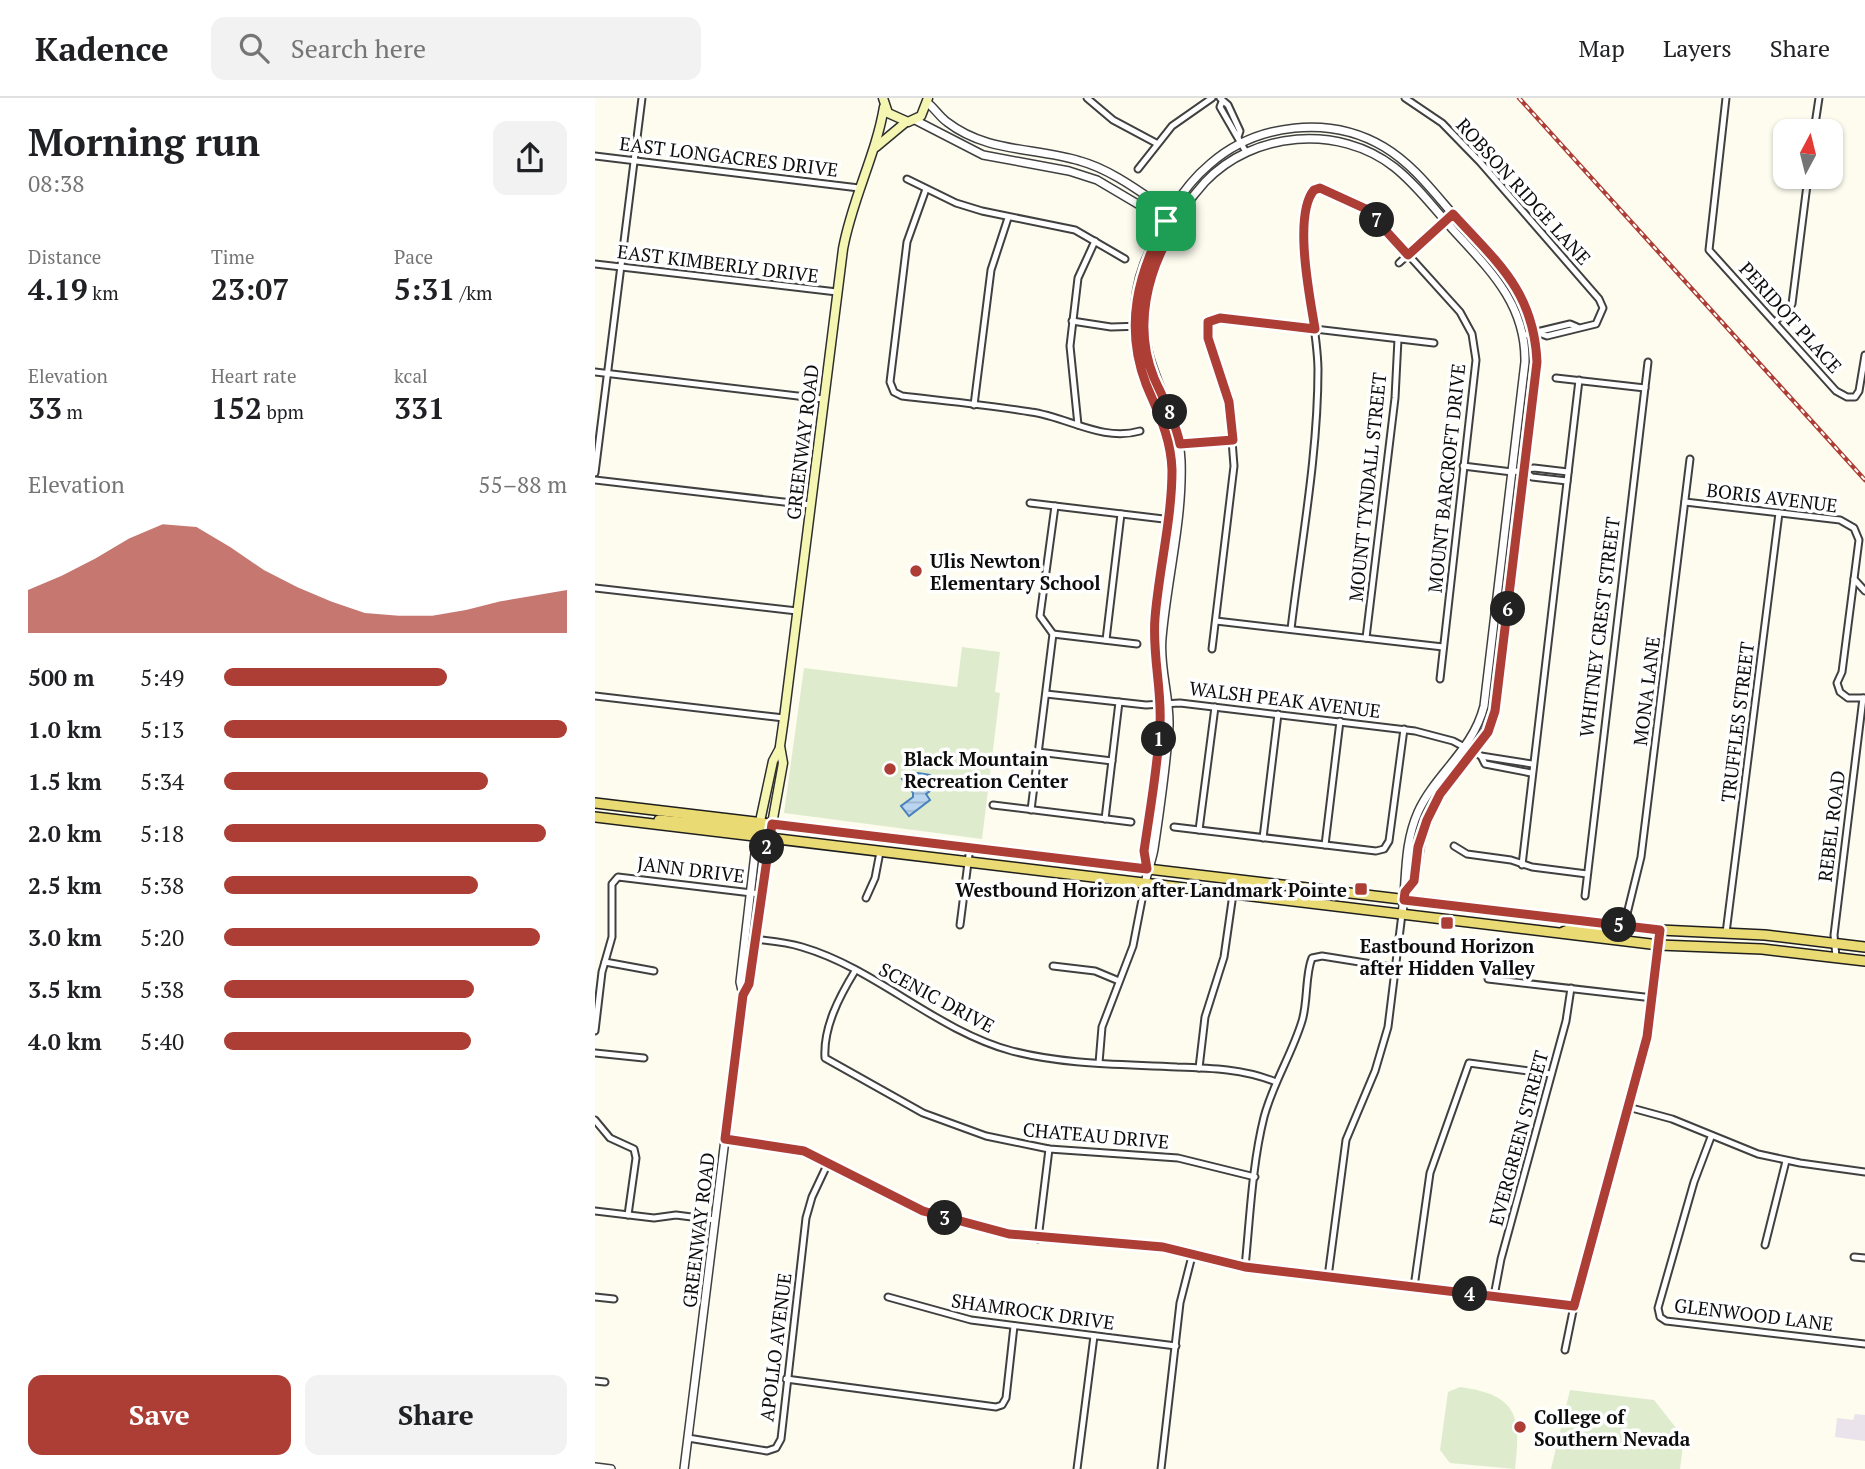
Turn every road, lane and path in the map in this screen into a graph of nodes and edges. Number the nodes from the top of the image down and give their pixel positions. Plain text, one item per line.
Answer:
1 (642, 98) edge
2 (1087, 98) edge
3 (1212, 98) edge
4 (1405, 98) edge
5 (1726, 98) edge
6 (1819, 98) edge
7 (1221, 100) edge
8 (883, 101) edge
9 (928, 101) edge
10 (1816, 119) edge
11 (911, 121) junction
12 (1240, 140) junction
13 (1156, 143) junction
14 (876, 147) junction
15 (1246, 152) junction
16 (595, 156) edge
17 (634, 161) junction
18 (1138, 169) dead end
19 (907, 179) dead end
20 (859, 188) junction
21 (926, 189) junction
22 (1806, 189) edge
23 (1171, 212) junction
24 (1453, 214) junction
25 (1008, 218) junction
26 (1180, 218) junction
27 (1166, 221) junction
28 (1445, 221) junction
29 (1175, 226) junction
30 (1095, 241) junction
31 (1408, 255) junction
32 (1125, 259) dead end
33 (1399, 263) dead end
34 (595, 264) edge
35 (621, 267) junction
36 (837, 292) junction
37 (1072, 321) junction
38 (1775, 322) junction
39 (1139, 326) junction
40 (1315, 329) junction
41 (1537, 333) junction
42 (1524, 335) junction
43 (1398, 339) junction
44 (1434, 343) dead end
45 (1865, 355) edge
46 (1648, 362) dead end
47 (595, 372) edge
48 (607, 374) junction
49 (1556, 378) dead end
50 (1579, 380) junction
51 (1645, 388) junction
52 (823, 399) junction
53 (974, 405) junction
54 (1078, 425) junction
55 (1140, 431) dead end
56 (1233, 440) junction
57 (1180, 444) junction
58 (1170, 445) junction
59 (1690, 459) dead end
60 (1464, 466) junction
61 (1512, 471) junction
62 (1524, 471) junction
63 (1568, 472) junction
64 (595, 473) edge
65 (595, 480) edge
66 (1567, 481) junction
67 (1685, 502) junction
68 (1030, 503) dead end
69 (810, 505) junction
70 (1055, 506) junction
71 (1779, 513) junction
72 (1121, 514) junction
73 (1167, 519) junction
74 (1177, 520) junction
75 (1854, 579) junction
76 (595, 588) edge
77 (1865, 591) edge
78 (797, 611) junction
79 (1216, 621) junction
80 (1291, 629) junction
81 (1053, 634) junction
82 (1366, 638) junction
83 (1106, 640) junction
84 (1137, 644) dead end
85 (1443, 647) junction
86 (1212, 649) dead end
87 (1440, 679) dead end
88 (1046, 694) junction
89 (595, 696) edge
90 (1864, 698) edge
91 (1119, 702) junction
92 (1164, 704) junction
93 (1215, 707) junction
94 (1277, 714) junction
95 (783, 718) junction
96 (1340, 722) junction
97 (1404, 729) junction
98 (780, 746) junction
99 (1466, 747) junction
100 (1038, 752) junction
101 (1478, 754) junction
102 (1112, 761) junction
103 (1532, 764) junction
104 (1531, 773) junction
105 (595, 803) edge
106 (993, 805) dead end
107 (1031, 810) junction
108 (595, 817) edge
109 (1105, 819) junction
110 (1131, 822) dead end
111 (772, 824) junction
112 (1174, 827) dead end
113 (759, 829) junction
114 (1199, 830) junction
115 (769, 838) junction
116 (1263, 838) junction
117 (1325, 845) junction
118 (1454, 846) dead end
119 (970, 847) junction
120 (880, 852) junction
121 (967, 862) junction
122 (1522, 865) junction
123 (1147, 869) junction
124 (1587, 874) junction
125 (1145, 884) junction
126 (751, 892) junction
127 (760, 894) junction
128 (1233, 894) junction
129 (1585, 895) dead end
130 (1405, 896) junction
131 (866, 898) dead end
132 (1402, 914) junction
133 (960, 925) dead end
134 (1624, 926) junction
135 (1660, 930) junction
136 (1562, 933) junction
137 (1726, 935) junction
138 (754, 939) junction
139 (1833, 943) junction
140 (1659, 945) junction
141 (1865, 947) edge
142 (1836, 957) junction
143 (1865, 961) edge
144 (605, 962) junction
145 (1053, 966) dead end
146 (1397, 968) junction
147 (654, 971) dead end
148 (855, 971) junction
149 (1488, 979) dead end
150 (1119, 981) junction
151 (1571, 988) junction
152 (743, 995) junction
153 (1653, 998) junction
154 (595, 1031) edge
155 (595, 1053) edge
156 (644, 1058) dead end
157 (1099, 1063) junction
158 (1199, 1068) junction
159 (1551, 1074) junction
160 (1276, 1082) junction
161 (1628, 1107) junction
162 (595, 1120) edge
163 (1711, 1137) junction
164 (725, 1139) junction
165 (1049, 1149) junction
166 (1786, 1161) junction
167 (828, 1163) junction
168 (1865, 1171) edge
169 (1255, 1177) junction
170 (595, 1211) edge
171 (628, 1215) junction
172 (715, 1220) junction
173 (1038, 1239) junction
174 (1765, 1245) dead end
175 (1192, 1256) junction
176 (1854, 1257) dead end
177 (1865, 1258) edge
178 (1245, 1267) junction
179 (1328, 1277) junction
180 (1414, 1287) junction
181 (1495, 1296) junction
182 (595, 1297) edge
183 (888, 1297) dead end
184 (614, 1299) dead end
185 (1574, 1306) junction
186 (1013, 1326) junction
187 (1094, 1336) junction
188 (1865, 1344) edge
189 (1176, 1346) junction
190 (1566, 1350) dead end
191 (786, 1379) junction
192 (595, 1381) edge
193 (605, 1382) dead end
194 (688, 1438) junction
195 (595, 1467) edge
196 (611, 1469) edge
197 (684, 1469) edge
198 (1077, 1469) edge
199 (1161, 1469) edge

1 - 17 street
2 - 13 street
3 - 13 street
4 - 41 street, ROBSON RIDGE LANE
5 - 38 street, PERIDOT PLACE
6 - 10 street
7 - 12 street
8 - 11 main road
8 - 14 main road, GREENWAY ROAD
9 - 11 main road, GREENWAY ROAD
9 - 23 street
11 - 14 main road, GREENWAY ROAD
11 - 27 street
12 - 15 street
12 - 23 street
12 - 24 street
13 - 18 street
14 - 20 main road, GREENWAY ROAD
15 - 26 street
15 - 28 street
16 - 17 street, EAST LONGACRES DRIVE
17 - 20 street, EAST LONGACRES DRIVE
17 - 35 street
19 - 21 street
20 - 36 main road, GREENWAY ROAD
21 - 25 street
21 - 53 street
22 - 38 street
23 - 26 street
23 - 27 street
24 - 28 street
24 - 41 street
25 - 30 street
25 - 53 street
26 - 29 street
27 - 29 street
27 - 39 street
28 - 31 street
28 - 42 street
29 - 39 street
30 - 32 street
30 - 37 street
31 - 33 street
31 - 40 street, MOUNT BARCROFT DRIVE
31 - 60 street, MOUNT BARCROFT DRIVE
34 - 35 street, EAST KIMBERLY DRIVE
35 - 36 street, EAST KIMBERLY DRIVE
35 - 48 street
36 - 52 main road, GREENWAY ROAD
37 - 39 street
37 - 54 street
38 - 45 street, PERIDOT PLACE
39 - 57 street
39 - 58 street
40 - 43 street
40 - 56 street
40 - 80 street
41 - 42 street
41 - 62 street
42 - 61 street
43 - 44 street
43 - 82 street, MOUNT TYNDALL STREET
46 - 51 street, WHITNEY CREST STREET
47 - 48 street
48 - 52 street
48 - 64 street
49 - 50 street
50 - 51 street
50 - 63 street
51 - 124 street, WHITNEY CREST STREET
52 - 69 main road, GREENWAY ROAD
53 - 54 street
54 - 55 street
56 - 57 street
56 - 79 street
57 - 58 street
57 - 74 street
58 - 73 street
59 - 67 street, MONA LANE
60 - 61 street
60 - 85 street, MOUNT BARCROFT DRIVE
61 - 62 street
61 - 99 street
62 - 63 street
62 - 66 street
62 - 101 street
63 - 66 street
65 - 69 street
66 - 103 street
67 - 71 street, BORIS AVENUE
67 - 134 street, MONA LANE
68 - 70 street
69 - 78 main road, GREENWAY ROAD
70 - 72 street
70 - 81 street
71 - 75 street, BORIS AVENUE
71 - 137 street, TRUFFLES STREET
72 - 73 street
72 - 83 street
73 - 74 street
73 - 92 street
74 - 92 street
75 - 77 street
75 - 90 street
76 - 78 street
78 - 95 main road, GREENWAY ROAD
79 - 80 street
79 - 86 street
80 - 82 street
81 - 83 street
81 - 88 street
82 - 85 street
83 - 84 street
85 - 87 street, MOUNT BARCROFT DRIVE
88 - 91 street, WALSH PEAK AVENUE
88 - 100 street
89 - 95 street
90 - 139 street, REBEL ROAD
91 - 92 street, WALSH PEAK AVENUE
91 - 102 street
92 - 93 street, WALSH PEAK AVENUE
92 - 123 street
93 - 94 street, WALSH PEAK AVENUE
93 - 114 street
94 - 96 street, WALSH PEAK AVENUE
94 - 116 street
95 - 98 main road, GREENWAY ROAD
96 - 97 street, WALSH PEAK AVENUE
96 - 117 street
97 - 99 street, WALSH PEAK AVENUE
97 - 117 street
98 - 111 main road, GREENWAY ROAD
98 - 113 main road, GREENWAY ROAD
99 - 101 street, WALSH PEAK AVENUE
99 - 130 street
100 - 102 street
100 - 107 street
101 - 103 street
101 - 104 street, WALSH PEAK AVENUE
101 - 130 street
102 - 109 street
103 - 104 street
104 - 122 street
105 - 113 main road
106 - 107 street
107 - 109 street
108 - 113 main road
109 - 110 street
111 - 113 main road
111 - 115 street, GREENWAY ROAD
111 - 119 main road
112 - 114 street
113 - 115 main road
113 - 126 street, GREENWAY ROAD
114 - 116 street
115 - 120 main road
115 - 127 street, GREENWAY ROAD
116 - 117 street
118 - 122 street
119 - 121 street
119 - 123 main road
120 - 121 main road
120 - 131 street
121 - 125 main road
121 - 133 street
122 - 124 street
123 - 125 street
123 - 130 main road
124 - 129 street, WHITNEY CREST STREET
125 - 128 main road
125 - 150 street
126 - 127 street, JANN DRIVE
126 - 144 street, JANN DRIVE
126 - 152 street, GREENWAY ROAD
127 - 138 street, GREENWAY ROAD
128 - 132 main road
128 - 158 street
130 - 132 street
130 - 134 main road
132 - 136 main road
132 - 146 street
134 - 135 main road
134 - 136 main road
135 - 137 main road
135 - 140 street
136 - 140 main road
137 - 139 main road
138 - 148 street, SCENIC DRIVE
138 - 152 street, GREENWAY ROAD
139 - 141 main road
139 - 142 street, REBEL ROAD
140 - 142 main road
140 - 153 street
142 - 143 main road
144 - 147 street
144 - 154 street
145 - 150 street
146 - 160 street
146 - 179 street
148 - 157 street, SCENIC DRIVE
148 - 165 street, CHATEAU DRIVE
149 - 151 street
150 - 157 street
151 - 153 street
151 - 159 street, EVERGREEN STREET
152 - 164 street, GREENWAY ROAD
153 - 161 street
155 - 156 street
157 - 158 street, SCENIC DRIVE
158 - 160 street, SCENIC DRIVE
159 - 180 street
159 - 181 street, EVERGREEN STREET
160 - 169 street
161 - 163 street
161 - 185 street
162 - 171 street
163 - 166 street
163 - 188 street, GLENWOOD LANE
164 - 167 street
164 - 172 street, GREENWAY ROAD
165 - 169 street, CHATEAU DRIVE
165 - 173 street
166 - 168 street
166 - 174 street
167 - 173 street
167 - 191 street, APOLLO AVENUE
169 - 178 street
170 - 171 street
171 - 172 street
172 - 194 street, GREENWAY ROAD
173 - 175 street
175 - 178 street
175 - 189 street
176 - 177 street
178 - 179 street
179 - 180 street
180 - 181 street
181 - 185 street
182 - 184 street
183 - 186 street, SHAMROCK DRIVE
185 - 190 street
186 - 187 street, SHAMROCK DRIVE
186 - 191 street
187 - 189 street, SHAMROCK DRIVE
187 - 198 street
189 - 199 street
191 - 194 street, APOLLO AVENUE
192 - 193 street
194 - 197 street, GREENWAY ROAD
195 - 196 street

